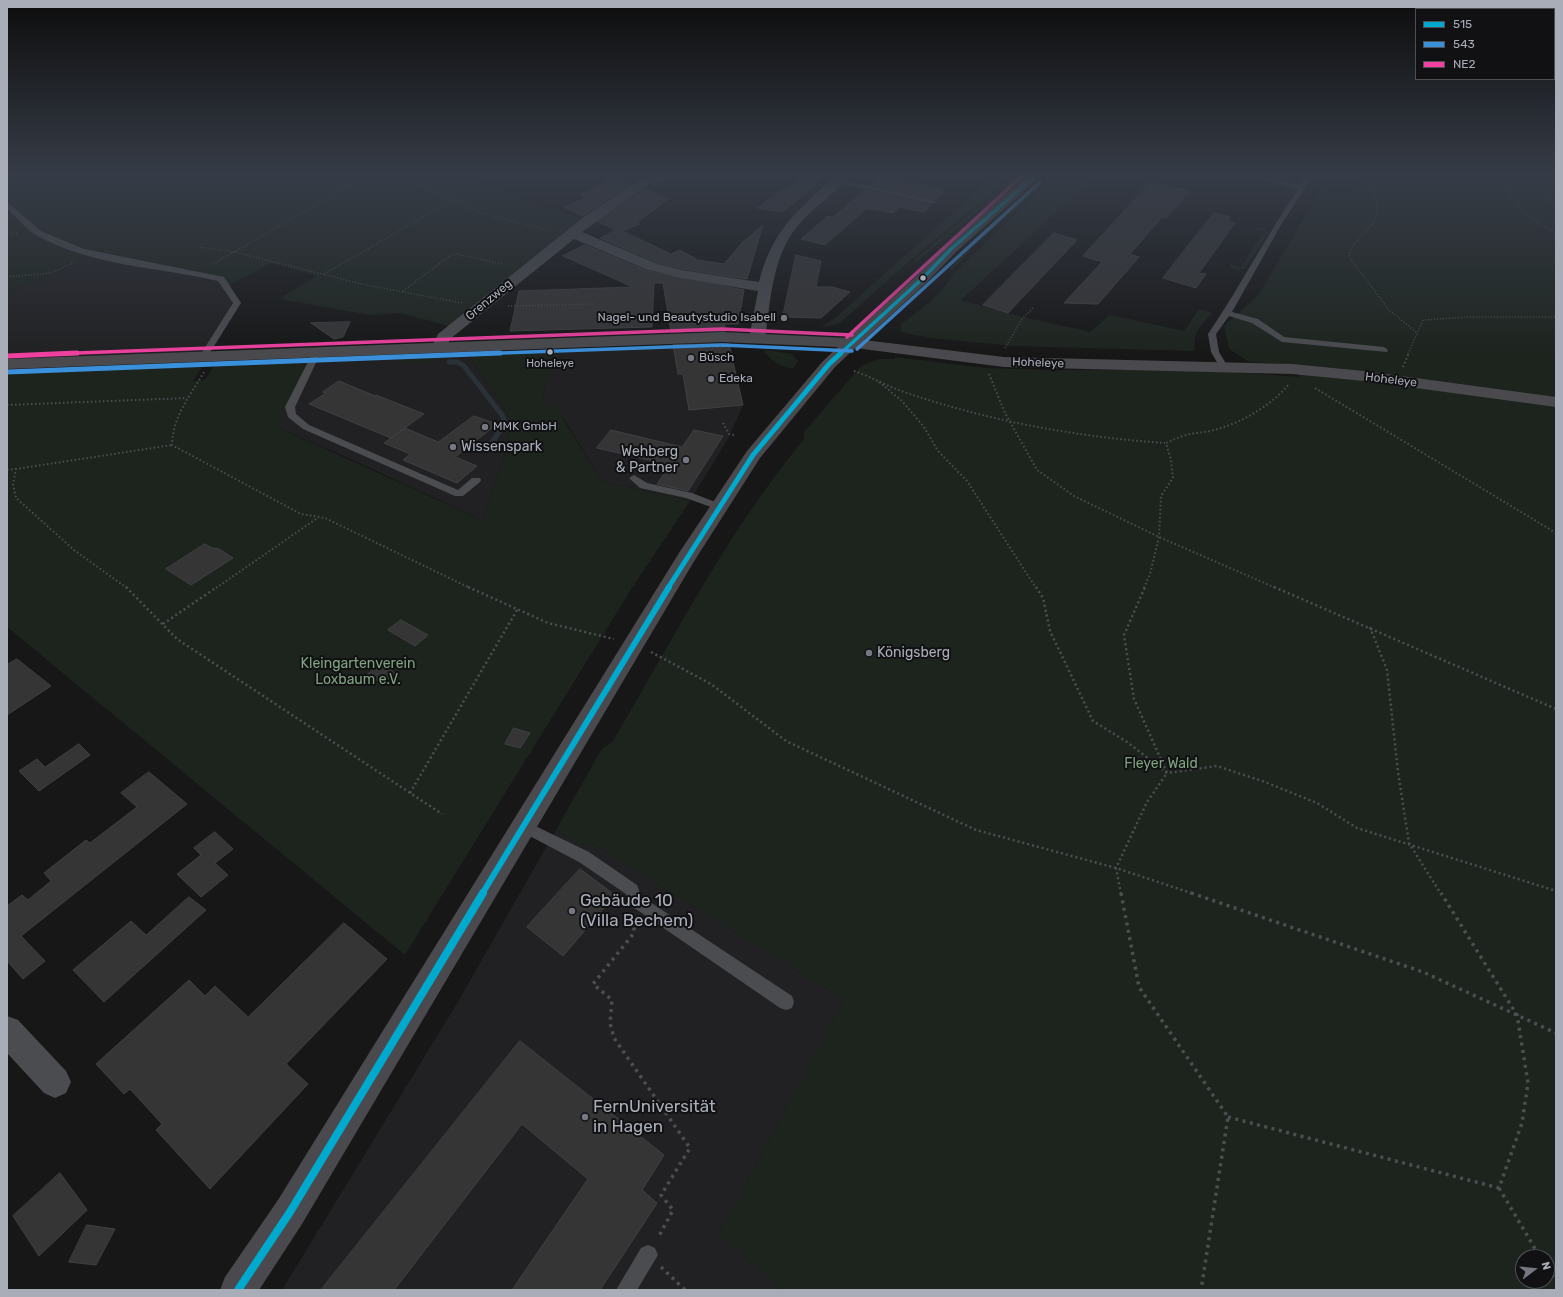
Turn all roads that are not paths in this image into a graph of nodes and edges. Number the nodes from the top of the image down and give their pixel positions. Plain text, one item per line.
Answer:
1 (48, 237) edge
2 (568, 237) edge
3 (577, 237) edge
4 (783, 237) edge
5 (965, 237) edge
6 (1270, 237) edge
7 (766, 287) junction
8 (1227, 313) junction
9 (757, 339) junction
10 (852, 343) junction
11 (439, 348) junction
12 (1384, 350) dead end
13 (317, 352) junction
14 (208, 357) junction
15 (7, 364) edge
16 (1224, 367) junction
17 (1556, 402) edge
18 (634, 478) dead end
19 (476, 480) dead end
20 (719, 507) junction
21 (525, 827) junction
22 (786, 1002) dead end
23 (7, 1031) edge
24 (54, 1082) dead end
25 (648, 1255) road end
26 (238, 1290) edge
27 (626, 1290) edge

1 - 14 lane
2 - 11 street, Grenzweg
3 - 7 street
4 - 7 street
5 - 10 street
6 - 8 lane
7 - 9 street
8 - 12 lane
8 - 16 lane
9 - 10 street, Hoheleye
9 - 11 street, Hoheleye
10 - 16 street, Hoheleye
10 - 20 street
11 - 13 street, Hoheleye
13 - 14 street, Hoheleye
13 - 19 lane
14 - 15 street, Hoheleye
16 - 17 street, Hoheleye
18 - 20 lane
20 - 21 street
21 - 22 lane
21 - 26 street
23 - 24 street
25 - 27 lane

